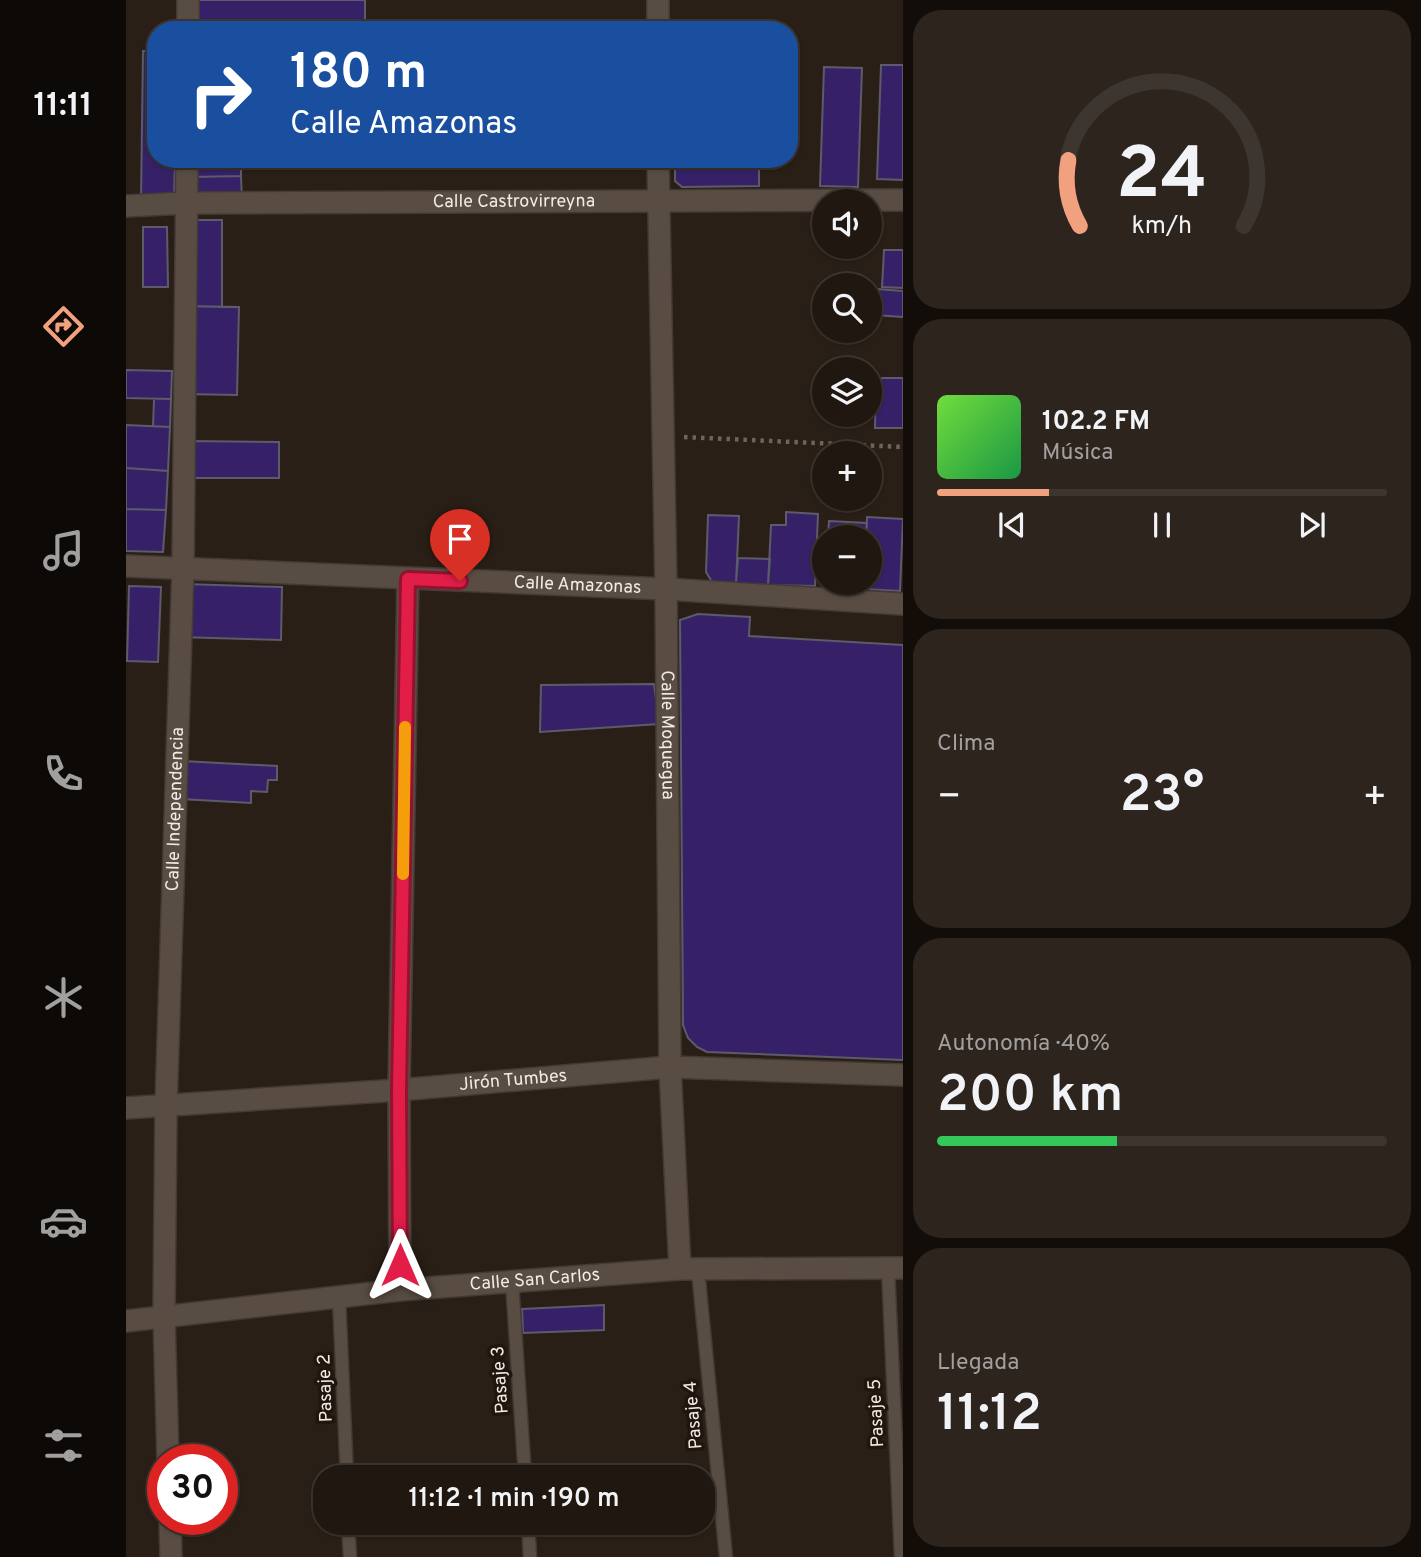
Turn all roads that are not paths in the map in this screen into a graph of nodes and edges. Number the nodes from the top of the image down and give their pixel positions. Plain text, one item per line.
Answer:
1 (188, 0) edge
2 (658, 0) edge
3 (188, 21) edge
4 (658, 21) edge
5 (187, 168) edge
6 (658, 168) edge
7 (658, 201) junction
8 (903, 201) edge
9 (186, 203) junction
10 (126, 206) edge
11 (126, 566) edge
12 (183, 568) junction
13 (408, 579) junction
14 (666, 589) junction
15 (903, 604) edge
16 (670, 1067) junction
17 (903, 1075) edge
18 (399, 1090) junction
19 (166, 1107) junction
20 (126, 1108) edge
21 (896, 1268) edge
22 (689, 1270) junction
23 (512, 1282) junction
24 (400, 1290) junction
25 (339, 1298) junction
26 (164, 1315) junction
27 (126, 1321) edge
28 (168, 1444) edge
29 (346, 1465) edge
30 (524, 1465) edge
31 (170, 1535) edge
32 (349, 1535) edge
33 (528, 1535) edge
34 (171, 1557) edge
35 (350, 1557) edge
36 (530, 1557) edge
37 (726, 1557) edge
38 (901, 1557) edge

1 - 3 street
2 - 4 street
5 - 9 street, Calle Independencia
6 - 7 street, Calle Moquegua
7 - 8 street, Calle Castrovirreyna
7 - 9 street, Calle Castrovirreyna
7 - 14 street, Calle Moquegua
9 - 10 street, Calle Castrovirreyna
9 - 12 street, Calle Independencia
11 - 12 street, Calle Amazonas
12 - 13 street, Calle Amazonas
12 - 19 street, Calle Independencia
13 - 14 street, Calle Amazonas
13 - 18 street
14 - 15 street, Calle Amazonas
14 - 16 street, Calle Moquegua
16 - 17 street, Jirón Tumbes
16 - 18 street, Jirón Tumbes
16 - 22 street, Calle Moquegua
18 - 19 street, Jirón Tumbes
18 - 24 street
19 - 20 street, Jirón Tumbes
19 - 26 street, Calle Independencia
21 - 22 street, Calle San Carlos
21 - 38 lane, Pasaje 5
22 - 23 street, Calle San Carlos
22 - 37 lane, Pasaje 4
23 - 24 street, Calle San Carlos
23 - 30 lane, Pasaje 3
24 - 25 street, Calle San Carlos
25 - 26 street, Calle San Carlos
25 - 29 lane, Pasaje 2
26 - 27 street, Calle San Carlos
26 - 28 street, Calle Independencia
31 - 34 street
32 - 35 lane
33 - 36 lane

